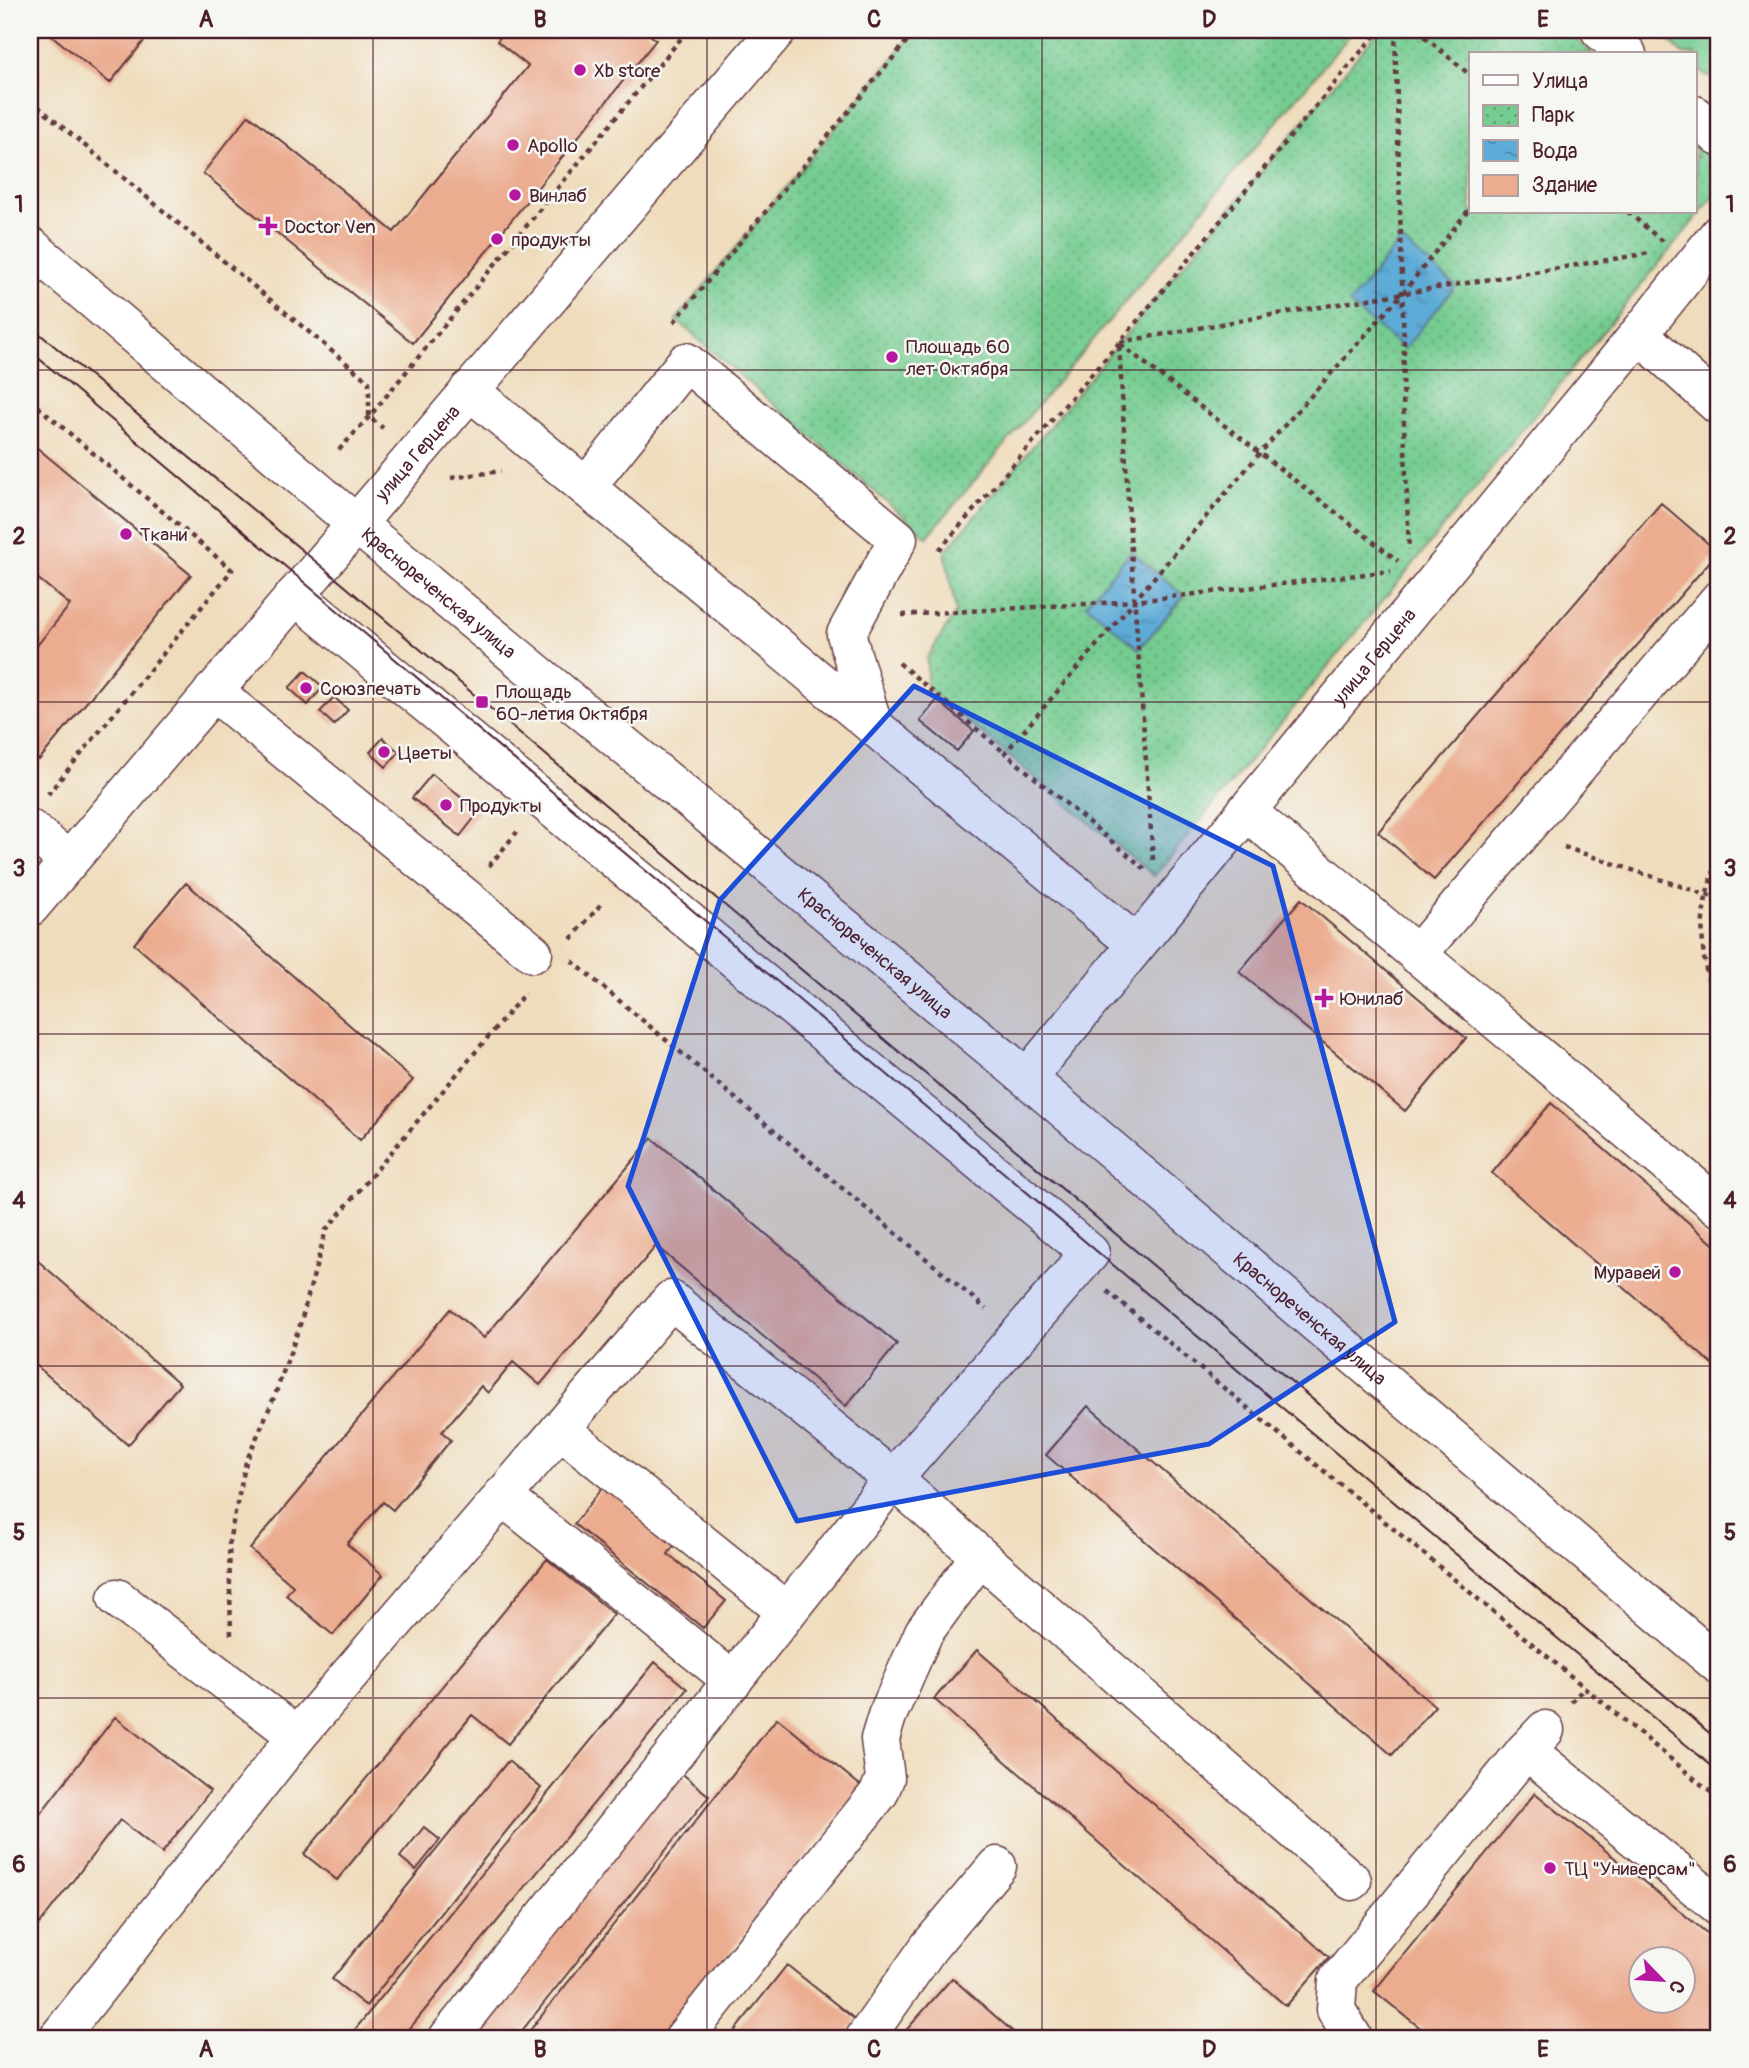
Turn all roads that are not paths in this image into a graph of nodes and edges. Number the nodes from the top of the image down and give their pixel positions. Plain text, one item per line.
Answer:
1 (1600, 30) edge
2 (764, 34) edge
3 (1625, 52) edge
4 (1696, 116) edge
5 (1719, 137) edge
6 (1719, 234) edge
7 (30, 246) edge
8 (1639, 334) junction
9 (469, 390) junction
10 (1719, 406) edge
11 (572, 475) junction
12 (355, 523) junction
13 (295, 594) junction
14 (1719, 600) edge
15 (213, 691) junction
16 (873, 725) junction
17 (1246, 811) junction
18 (30, 829) edge
19 (69, 861) junction
20 (30, 907) edge
21 (1136, 944) junction
22 (533, 953) dead end
23 (1417, 955) junction
24 (1027, 1078) junction
25 (1719, 1208) edge
26 (560, 1429) junction
27 (893, 1479) junction
28 (502, 1496) junction
29 (980, 1556) junction
30 (117, 1598) dead end
31 (788, 1612) junction
32 (1719, 1665) edge
33 (733, 1681) junction
34 (297, 1736) junction
35 (997, 1866) dead end
36 (1352, 1881) dead end
37 (1719, 1906) edge
38 (58, 2038) edge
39 (448, 2038) edge
40 (684, 2038) edge
41 (865, 2038) edge
42 (1353, 2038) edge

1 - 3 street
2 - 9 street, улица Герцена
4 - 5 street
6 - 8 street, улица Герцена
7 - 12 street, Краснореченская улица
8 - 10 street
8 - 17 street, улица Герцена
9 - 11 street
9 - 12 street, улица Герцена
11 - 16 street
11 - 16 street
12 - 13 street, улица Герцена
12 - 24 street, Краснореченская улица
13 - 15 street, улица Герцена
13 - 27 street
14 - 23 street
15 - 19 street, улица Герцена
15 - 22 street
16 - 21 street
17 - 21 street, улица Герцена
17 - 23 street
18 - 19 street
19 - 20 street, улица Герцена
21 - 24 street, улица Герцена
23 - 25 street
24 - 32 street, Краснореченская улица
26 - 27 street
26 - 28 street
26 - 31 street
27 - 29 street
27 - 31 street
28 - 33 street
28 - 34 street
29 - 36 street
29 - 40 street
30 - 34 street
31 - 33 street
33 - 39 street
34 - 38 street
35 - 41 street
37 - 42 street

